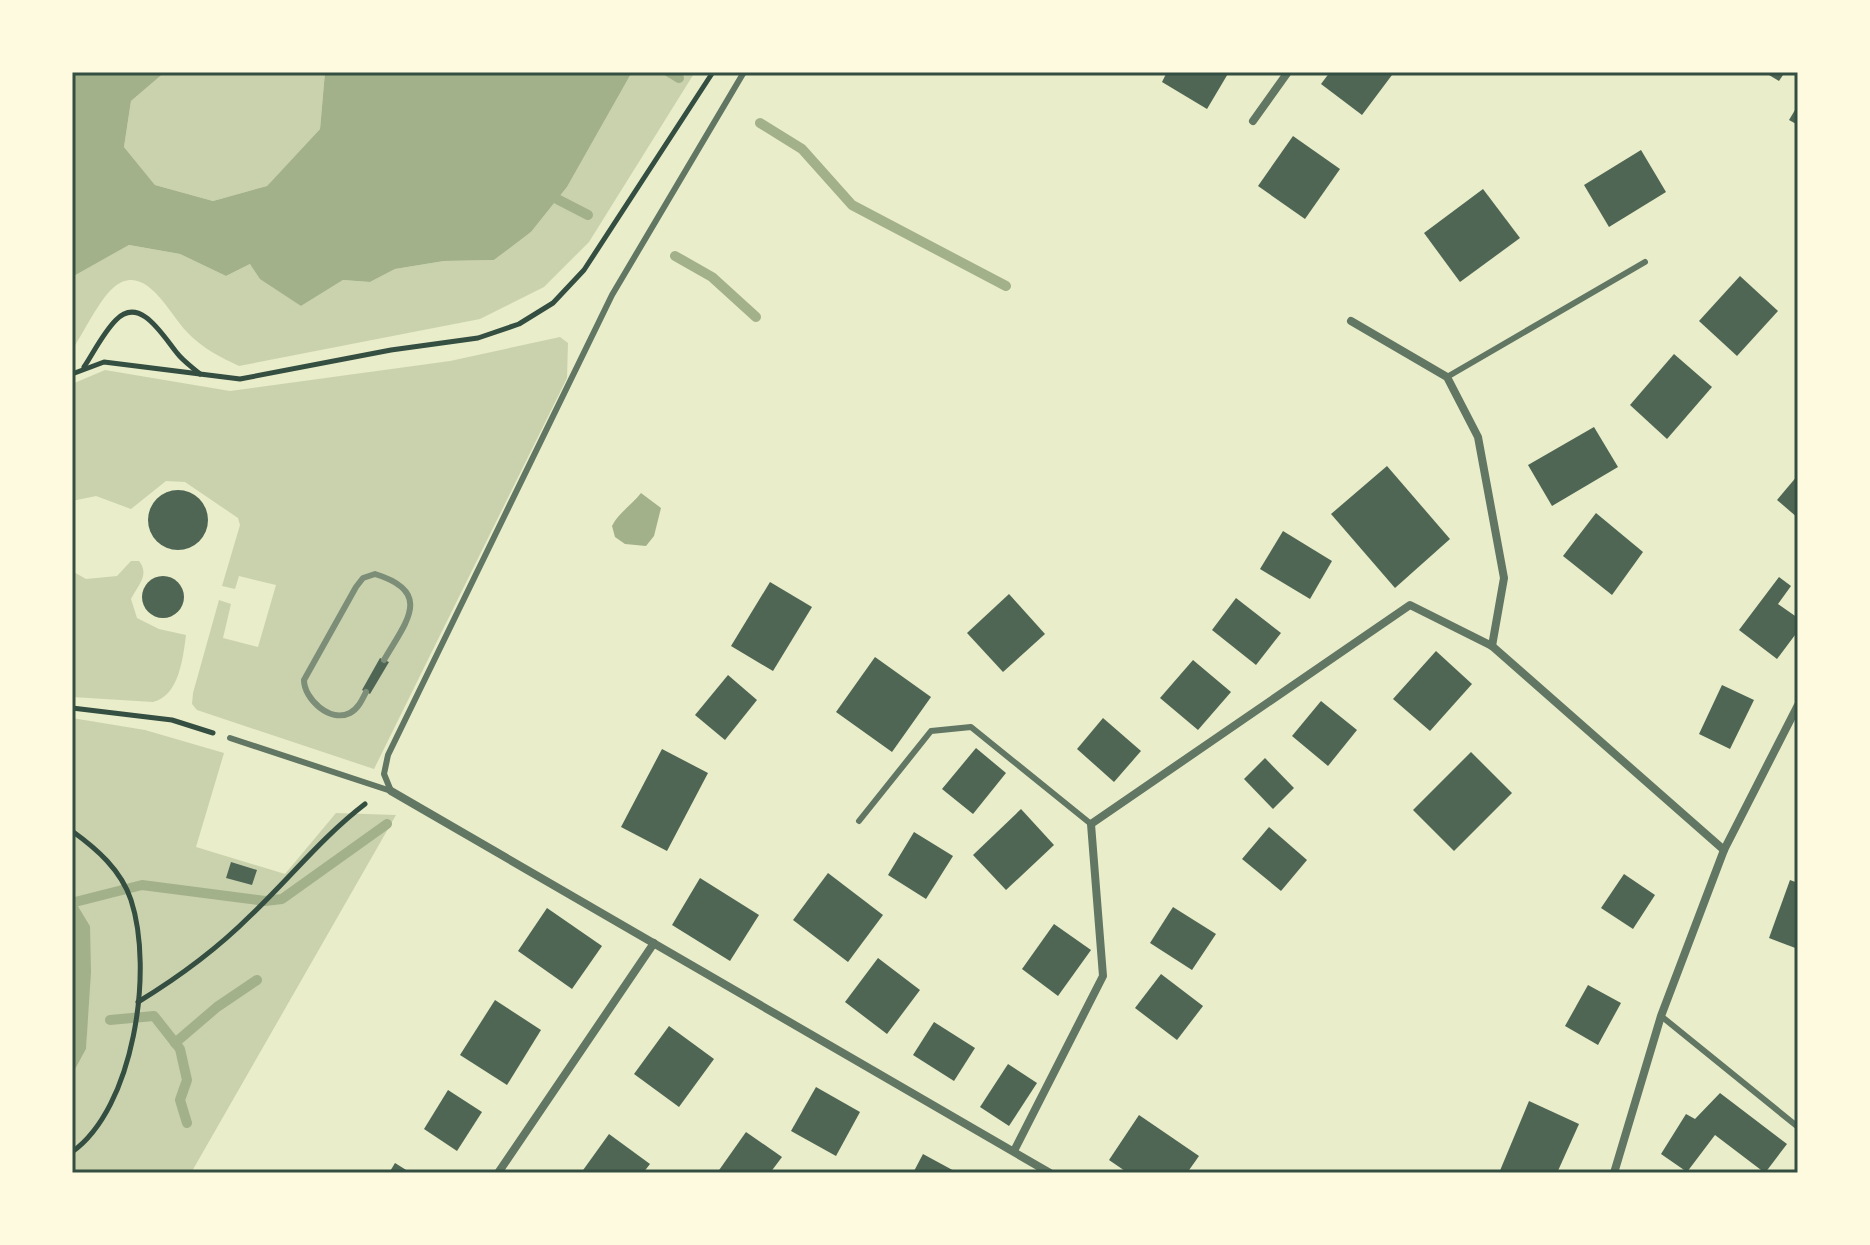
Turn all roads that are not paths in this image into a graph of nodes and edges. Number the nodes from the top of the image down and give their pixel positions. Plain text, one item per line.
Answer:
1 (744, 72) edge
2 (1288, 72) edge
3 (1253, 121) dead end
4 (1645, 262) dead end
5 (1351, 321) dead end
6 (1447, 377) junction
7 (1492, 646) junction
8 (1798, 705) edge
9 (1788, 725) junction
10 (1798, 728) edge
11 (230, 738) road end
12 (388, 790) junction
13 (859, 821) dead end
14 (1091, 824) junction
15 (1724, 850) junction
16 (654, 943) junction
17 (1661, 1016) junction
18 (1798, 1127) edge
19 (1015, 1149) junction
20 (498, 1173) edge
21 (1050, 1173) edge
22 (1614, 1173) edge

1 - 12 lane
2 - 3 street
4 - 6 lane
5 - 6 street
6 - 7 street
7 - 14 street
7 - 15 street
8 - 9 street
9 - 10 street
9 - 15 street
11 - 12 lane
12 - 16 street
13 - 14 lane
14 - 19 street
15 - 17 street
16 - 19 street
16 - 20 street
17 - 18 lane
17 - 22 street
19 - 21 street

